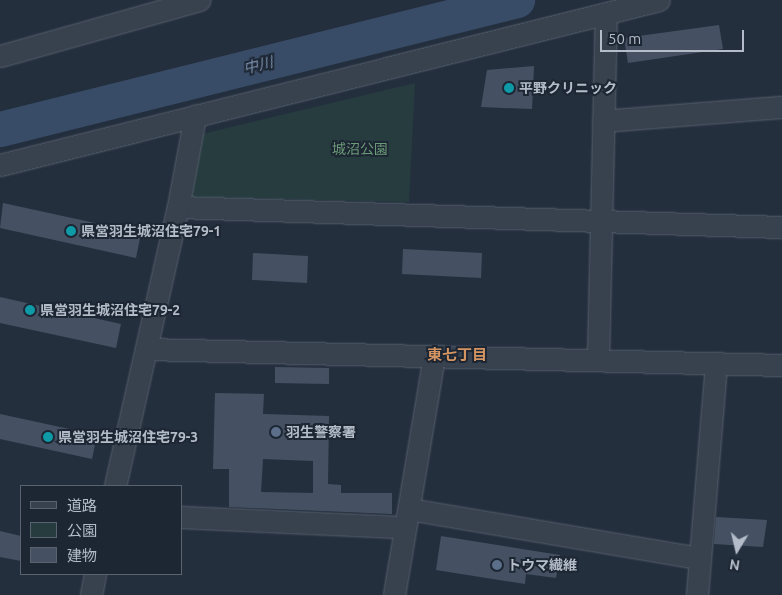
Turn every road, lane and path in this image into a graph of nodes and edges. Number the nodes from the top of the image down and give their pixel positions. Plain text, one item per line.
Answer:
1 (200, 0) edge
2 (659, 0) edge
3 (606, 14) junction
4 (0, 56) edge
5 (782, 107) edge
6 (195, 116) junction
7 (603, 121) junction
8 (0, 165) edge
9 (178, 207) junction
10 (601, 220) junction
11 (782, 227) edge
12 (146, 349) junction
13 (434, 357) junction
14 (598, 359) junction
15 (716, 363) junction
16 (782, 365) edge
17 (115, 485) edge
18 (182, 517) edge
19 (407, 518) junction
20 (699, 558) junction
21 (96, 575) edge
22 (91, 595) edge
23 (394, 595) edge
24 (696, 595) edge

1 - 4 street
2 - 3 street
3 - 6 street
3 - 7 street
5 - 7 street
6 - 8 street
6 - 9 street
7 - 10 street
9 - 10 street
9 - 12 street
10 - 11 street
10 - 14 street
12 - 13 street
12 - 17 street
13 - 14 street
13 - 19 street
14 - 15 street
15 - 16 street
15 - 20 street
18 - 19 street
19 - 20 street
19 - 23 street
20 - 24 street
21 - 22 street

